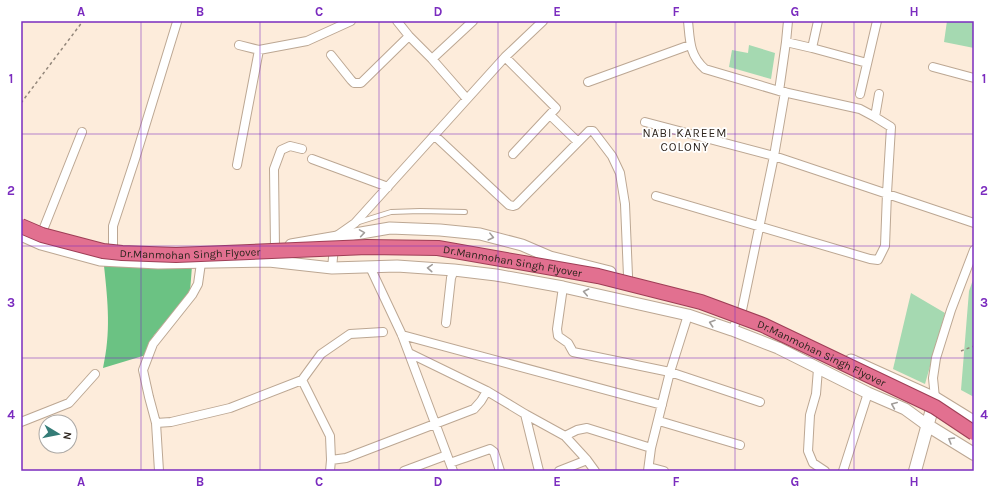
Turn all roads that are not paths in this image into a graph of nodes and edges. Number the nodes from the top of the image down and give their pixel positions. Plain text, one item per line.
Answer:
1 (351, 21) edge
2 (397, 21) edge
3 (473, 21) edge
4 (543, 21) edge
5 (688, 21) edge
6 (788, 21) edge
7 (818, 21) edge
8 (877, 21) edge
9 (177, 22) edge
10 (409, 36) junction
11 (786, 42) junction
12 (239, 45) dead end
13 (690, 45) junction
14 (812, 48) junction
15 (259, 50) junction
16 (331, 55) dead end
17 (505, 57) junction
18 (432, 59) junction
19 (866, 63) junction
20 (933, 67) dead end
21 (974, 78) edge
22 (588, 82) dead end
23 (782, 92) junction
24 (860, 94) dead end
25 (879, 94) dead end
26 (467, 99) junction
27 (550, 115) junction
28 (875, 117) junction
29 (645, 122) dead end
30 (82, 132) dead end
31 (434, 135) junction
32 (578, 142) junction
33 (302, 149) dead end
34 (513, 154) dead end
35 (774, 156) junction
36 (312, 159) dead end
37 (237, 165) dead end
38 (388, 187) junction
39 (887, 193) junction
40 (656, 196) dead end
41 (465, 212) dead end
42 (21, 221) edge
43 (355, 223) junction
44 (974, 223) edge
45 (21, 226) edge
46 (759, 226) junction
47 (43, 230) junction
48 (21, 231) edge
49 (21, 235) edge
50 (335, 237) junction
51 (113, 248) junction
52 (275, 248) junction
53 (974, 250) edge
54 (201, 263) junction
55 (370, 267) junction
56 (332, 268) junction
57 (454, 270) junction
58 (628, 276) junction
59 (563, 287) junction
60 (742, 310) junction
61 (688, 315) junction
62 (446, 323) dead end
63 (732, 330) junction
64 (383, 332) dead end
65 (402, 335) junction
66 (409, 353) junction
67 (818, 369) junction
68 (670, 372) junction
69 (95, 374) dead end
70 (302, 380) junction
71 (487, 391) junction
72 (868, 393) junction
73 (935, 398) junction
74 (760, 402) dead end
75 (662, 404) junction
76 (525, 414) junction
77 (658, 421) junction
78 (21, 422) edge
79 (974, 422) edge
80 (156, 423) junction
81 (435, 424) junction
82 (927, 425) junction
83 (974, 433) edge
84 (565, 436) junction
85 (974, 439) edge
86 (740, 445) dead end
87 (651, 448) junction
88 (447, 454) junction
89 (974, 454) edge
90 (331, 460) junction
91 (587, 460) junction
92 (452, 467) edge
93 (648, 469) edge
94 (159, 471) edge
95 (330, 471) edge
96 (404, 471) edge
97 (500, 471) edge
98 (539, 471) edge
99 (559, 471) edge
100 (595, 471) edge
101 (664, 471) edge
102 (826, 471) edge
103 (843, 471) edge
104 (916, 471) edge

1 - 15 street
2 - 10 street
3 - 18 street
4 - 17 street
5 - 13 street
6 - 11 street
7 - 14 street
8 - 19 street
9 - 51 street
10 - 16 street
10 - 18 street
11 - 14 street
11 - 23 street
12 - 15 street
13 - 22 street
13 - 23 street
14 - 19 street
15 - 37 street
17 - 26 street
17 - 27 street
18 - 26 street
19 - 24 street
20 - 21 street
23 - 28 street
23 - 35 street
25 - 28 street
26 - 31 street
27 - 32 street
27 - 34 street
28 - 39 street
29 - 35 street
30 - 47 street
31 - 32 street
31 - 38 street
32 - 58 street
33 - 52 street
35 - 39 street
35 - 46 street
36 - 38 street
38 - 43 street
39 - 44 street
39 - 46 street
40 - 46 street
41 - 43 lane
42 - 47 street
43 - 50 street
45 - 83 highway, Dr.Manmohan Singh Flyover, bridge
46 - 60 street
47 - 51 street
48 - 85 highway, Dr.Manmohan Singh Flyover
49 - 54 street
50 - 52 street
50 - 56 street
50 -> 58 street
51 - 52 street
53 - 73 street
54 - 56 street
54 - 80 street
55 - 56 street
57 -> 55 street
55 - 65 street
57 - 59 street
57 - 62 street
58 - 60 street
61 -> 59 street
59 - 68 street
60 - 63 street
60 - 73 street
63 -> 61 street
61 - 68 street
63 - 67 street
64 - 70 street
65 - 66 street
65 - 75 street
66 - 71 street
66 - 81 street
67 - 72 street
67 - 102 street
68 - 74 street
68 - 75 street
69 - 78 street
70 - 80 street
70 - 90 street
71 - 76 street
71 - 81 street
82 -> 72 street
72 - 103 street
73 - 79 main road
73 - 82 main road
75 - 77 street
76 - 84 street
76 - 98 street
77 - 86 street
77 - 87 street
80 - 94 street
81 - 88 street
81 - 90 street
89 -> 82 main road
82 - 104 main road
84 - 87 street
84 - 91 street
87 - 93 street
88 - 92 street
88 - 96 street
90 - 95 street
91 - 99 street
91 - 100 street
92 - 97 street
93 - 101 street

